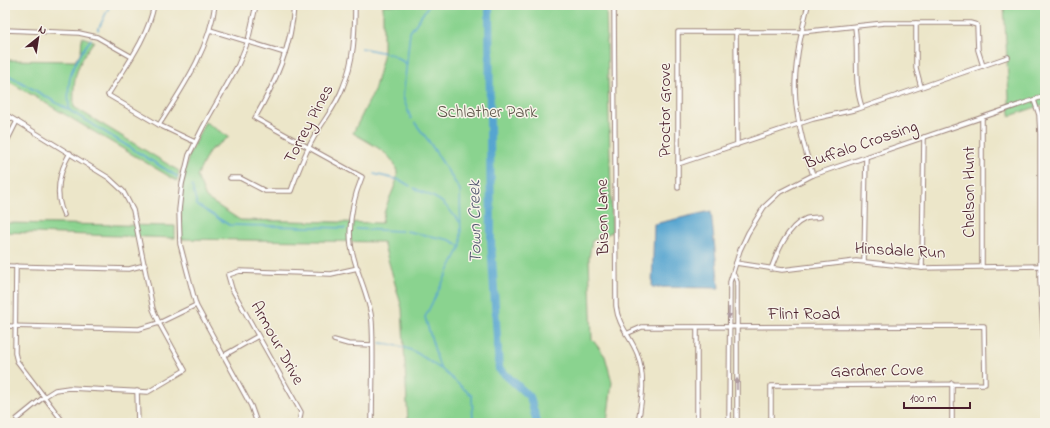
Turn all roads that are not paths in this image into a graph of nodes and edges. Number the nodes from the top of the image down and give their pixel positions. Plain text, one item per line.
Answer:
1 (154, 5) edge
2 (215, 5) edge
3 (256, 5) edge
4 (294, 5) edge
5 (355, 5) edge
6 (614, 5) edge
7 (808, 5) edge
8 (916, 23) junction
9 (855, 26) junction
10 (5, 30) edge
11 (210, 30) junction
12 (736, 32) junction
13 (801, 32) junction
14 (248, 41) junction
15 (285, 52) junction
16 (132, 57) junction
17 (1008, 57) dead end
18 (983, 66) junction
19 (921, 87) junction
20 (1045, 96) edge
21 (1034, 100) junction
22 (862, 107) junction
23 (5, 114) edge
24 (982, 118) junction
25 (17, 121) junction
26 (798, 124) junction
27 (159, 125) junction
28 (1040, 134) junction
29 (1045, 134) edge
30 (924, 138) junction
31 (195, 142) junction
32 (5, 145) edge
33 (737, 145) junction
34 (308, 148) junction
35 (70, 154) junction
36 (866, 157) junction
37 (678, 164) junction
38 (813, 175) junction
39 (230, 178) dead end
40 (678, 188) dead end
41 (64, 215) dead end
42 (820, 217) dead end
43 (864, 261) junction
44 (736, 263) junction
45 (145, 265) junction
46 (5, 266) edge
47 (16, 266) junction
48 (982, 266) junction
49 (1040, 266) junction
50 (358, 268) junction
51 (770, 268) junction
52 (922, 268) junction
53 (734, 275) junction
54 (196, 305) junction
55 (159, 323) junction
56 (5, 326) edge
57 (15, 326) junction
58 (729, 327) junction
59 (736, 327) junction
60 (697, 328) junction
61 (626, 334) junction
62 (258, 336) junction
63 (334, 340) dead end
64 (372, 345) junction
65 (223, 356) junction
66 (1045, 361) edge
67 (952, 383) junction
68 (984, 384) joint
69 (137, 391) junction
70 (44, 397) junction
71 (17, 419) dead end
72 (64, 423) edge
73 (138, 423) edge
74 (257, 423) edge
75 (298, 423) edge
76 (372, 423) edge
77 (638, 423) edge
78 (697, 423) edge
79 (730, 423) edge
80 (737, 423) edge
81 (771, 423) edge
82 (952, 423) edge

1 - 16 street
2 - 11 street
3 - 14 street
4 - 15 street
5 - 34 street, Torrey Pines
6 - 61 street, Bison Lane
7 - 13 street
8 - 9 street
8 - 18 street
8 - 19 street
9 - 13 street
9 - 22 street
10 - 16 street
11 - 14 street
11 - 27 street
12 - 13 street
12 - 33 street
12 - 37 street, Proctor Grove
13 - 26 street
14 - 15 street
14 - 31 street
15 - 34 street
16 - 27 street
17 - 18 street
18 - 19 street
19 - 22 street
20 - 21 street, Buffalo Crossing
21 - 24 street, Buffalo Crossing
21 - 28 street
22 - 26 street
23 - 25 street
24 - 30 street, Buffalo Crossing
24 - 48 street, Chelson Hunt
25 - 32 street
25 - 35 street
26 - 33 street
26 - 38 street
27 - 31 street
28 - 29 street
28 - 49 street
30 - 36 street, Buffalo Crossing
30 - 52 street
31 - 54 street
33 - 37 street
34 - 39 street, Torrey Pines
34 - 50 street
35 - 41 street
35 - 45 street
36 - 38 street, Buffalo Crossing
36 - 43 street
37 - 40 street, Proctor Grove
38 - 44 street, Buffalo Crossing
42 - 51 street
43 - 51 street, Hinsdale Run
43 - 52 street, Hinsdale Run
44 - 51 street, Hinsdale Run
44 - 53 street, Buffalo Crossing
45 - 47 street
45 - 55 street
46 - 47 street
47 - 57 street
48 - 49 street, Hinsdale Run
48 - 52 street, Hinsdale Run
49 - 66 street
50 - 62 street, Armour Drive
50 - 64 street
53 -> 58 street, Buffalo Crossing
53 - 59 street, Buffalo Crossing
54 - 55 street
54 - 65 street
55 - 57 street
55 - 69 street
56 - 57 street
57 - 70 street
58 - 59 street, Flint Road
58 - 60 street, Flint Road
58 - 79 street, Buffalo Crossing
59 - 68 street, Flint Road
80 -> 59 street, Buffalo Crossing
60 - 61 street, Flint Road
60 - 78 street
61 - 77 street, Bison Lane
62 - 65 street
62 - 75 street, Armour Drive
63 - 64 street
64 - 76 street
65 - 74 street
67 - 68 street, Gardner Cove
67 - 81 street, Gardner Cove
67 - 82 street
69 - 70 street
69 - 73 street
70 - 71 street
70 - 72 street

